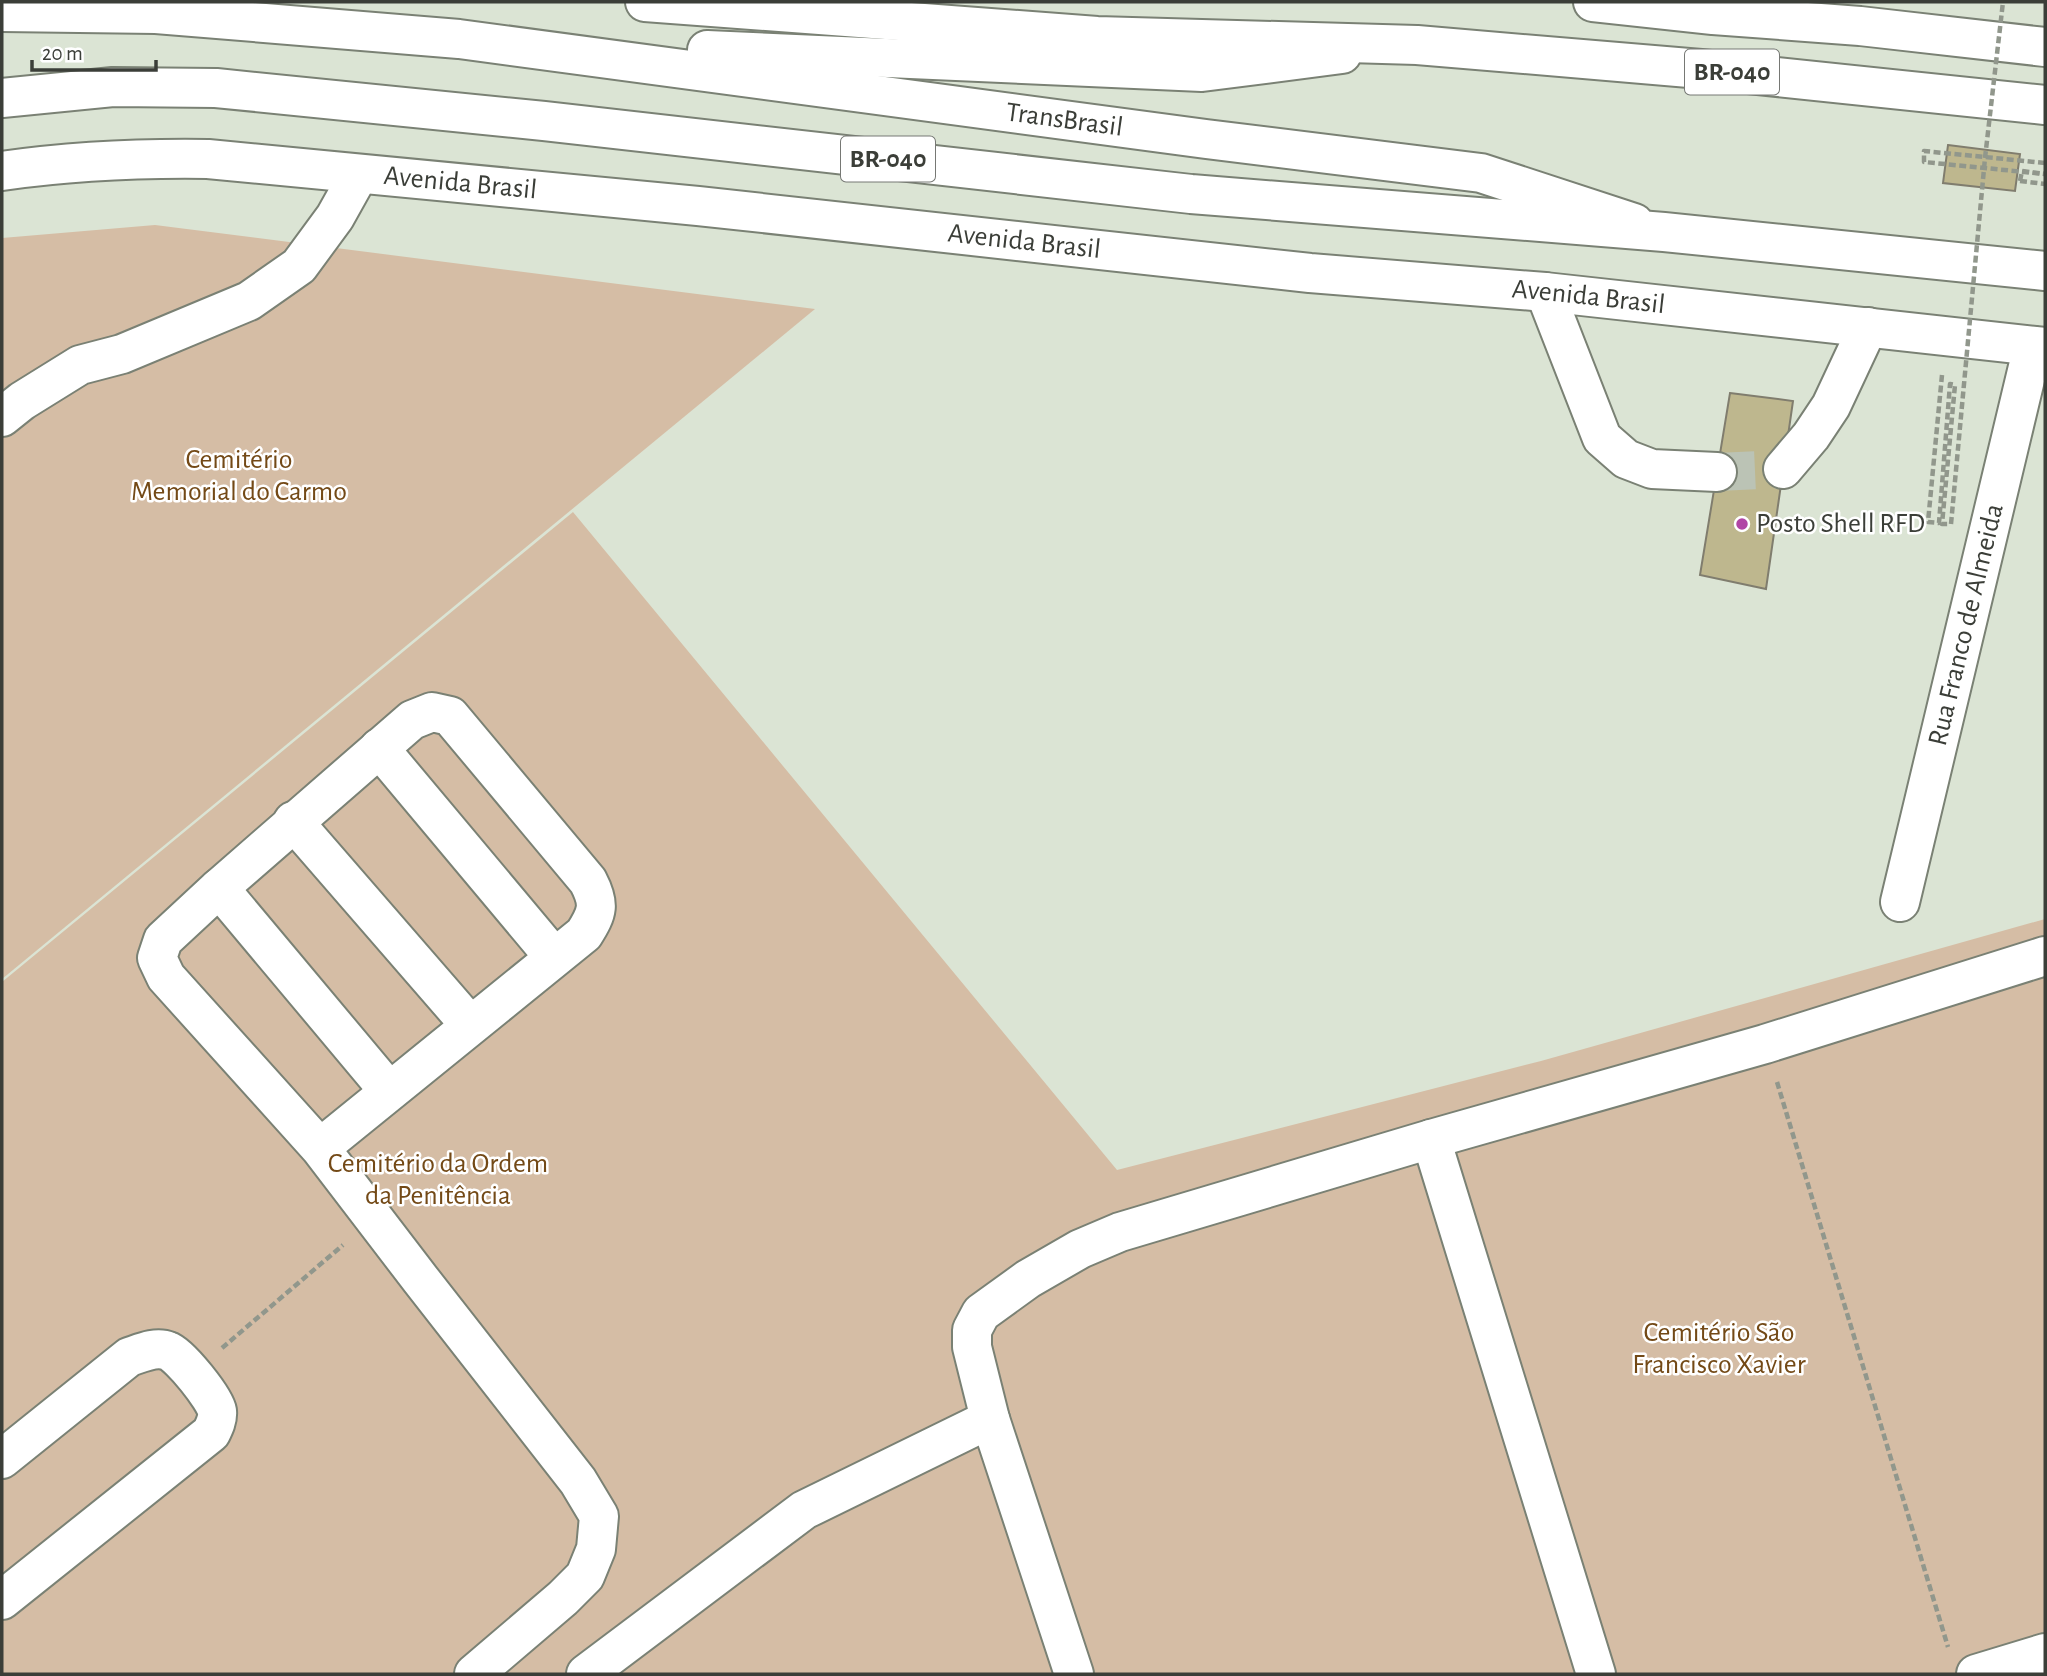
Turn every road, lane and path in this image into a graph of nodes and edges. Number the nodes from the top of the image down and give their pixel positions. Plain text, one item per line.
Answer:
1 (645, 2) edge
2 (1593, 2) edge
3 (2003, 2) edge
4 (1714, 8) edge
5 (2, 12) edge
6 (443, 37) junction
7 (1417, 45) junction
8 (2045, 47) edge
9 (2, 80) edge
10 (113, 87) junction
11 (2, 98) edge
12 (2045, 105) edge
13 (1985, 158) junction
14 (2045, 163) edge
15 (2, 171) edge
16 (359, 174) junction
17 (2045, 174) edge
18 (2045, 184) edge
19 (1664, 232) junction
20 (2045, 271) edge
21 (1545, 292) junction
22 (1868, 327) junction
23 (1945, 336) junction
24 (2039, 346) edge
25 (2, 417) edge
26 (1783, 469) dead end
27 (1717, 472) tunnel mouth
28 (379, 748) junction
29 (293, 821) junction
30 (219, 888) junction
31 (1900, 902) dead end
32 (2045, 956) edge
33 (554, 957) junction
34 (470, 1025) junction
35 (1765, 1044) junction
36 (389, 1091) junction
37 (1431, 1139) junction
38 (320, 1148) junction
39 (375, 1219) junction
40 (192, 1374) junction
41 (990, 1419) junction
42 (2, 1459) edge
43 (2, 1600) edge
44 (1948, 1648) dead end
45 (2045, 1653) edge
46 (474, 1674) edge
47 (586, 1674) edge
48 (1074, 1674) edge
49 (1596, 1674) edge
50 (1976, 1674) edge

1 - 7 main road, BR-040
2 - 4 main road
3 - 13 path, bridge
4 - 8 main road
5 - 6 main road
6 - 7 main road, TransBrasil
6 - 19 main road, TransBrasil
7 - 12 main road, BR-040
9 - 10 main road
10 - 11 main road
10 - 19 main road, BR-040
13 - 14 path
13 - 17 path
13 - 23 path, bridge
15 - 16 main road, Avenida Brasil
16 - 21 main road, Avenida Brasil
16 - 25 main road
17 - 18 path, bridge
19 - 20 main road, BR-040
21 - 22 main road, Avenida Brasil
21 - 27 main road
22 - 23 main road, Avenida Brasil
22 - 26 main road
23 - 24 main road, Avenida Brasil
24 - 31 main road, Rua Franco de Almeida
28 - 29 main road
28 - 33 main road
28 - 33 main road
29 - 30 main road
29 - 34 main road
30 - 36 main road
30 - 38 main road
32 - 35 main road
33 - 34 main road
34 - 36 main road
35 - 37 main road
35 - 44 path
36 - 38 main road
37 - 41 main road
37 - 49 main road
38 - 39 main road
39 - 40 path
39 - 46 main road
40 - 42 main road
40 - 43 main road
41 - 47 main road
41 - 48 main road
45 - 50 main road

